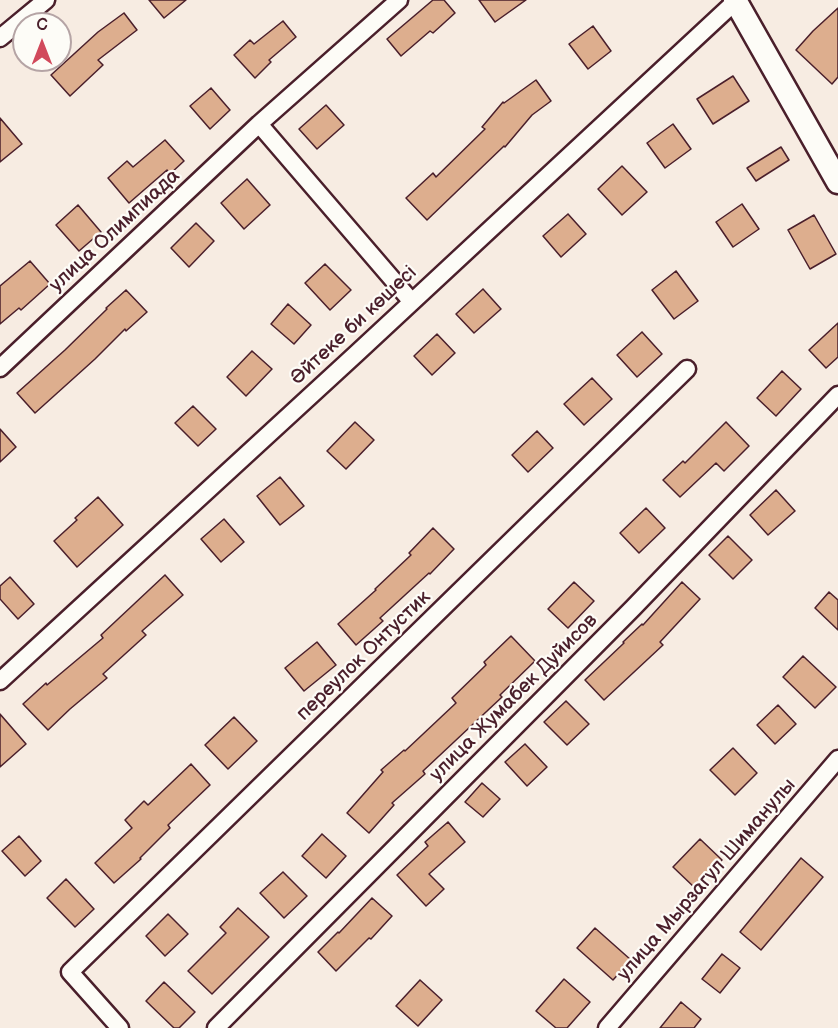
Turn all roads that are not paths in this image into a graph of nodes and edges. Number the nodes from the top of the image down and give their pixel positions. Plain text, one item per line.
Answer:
1 (46, 0) edge
2 (399, 0) edge
3 (736, 0) edge
4 (0, 38) edge
5 (259, 124) junction
6 (838, 182) edge
7 (412, 302) junction
8 (0, 368) edge
9 (687, 369) dead end
10 (838, 394) edge
11 (0, 681) edge
12 (838, 759) edge
13 (120, 1028) edge
14 (216, 1028) edge
15 (607, 1028) edge

1 - 4 street
2 - 5 street, улица Олимпиада
3 - 6 main road
3 - 7 street, Әйтеке би көшесі
5 - 7 street
5 - 8 street, улица Олимпиада
7 - 11 street, Әйтеке би көшесі
9 - 13 street, переулок Онтустик
10 - 14 street, улица Жумабек Дуйисов
12 - 15 street, улица Мырзагул Шиманулы

